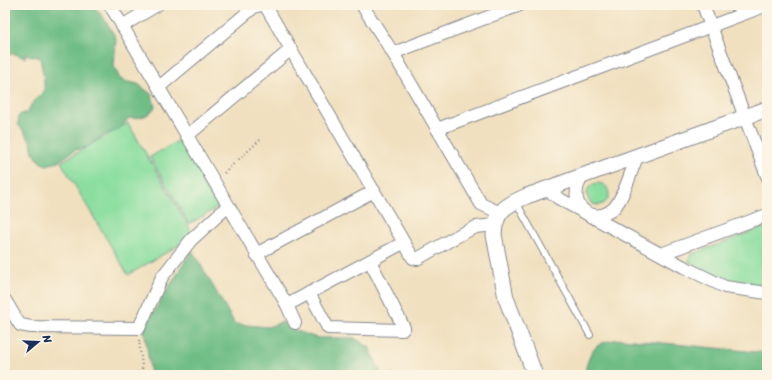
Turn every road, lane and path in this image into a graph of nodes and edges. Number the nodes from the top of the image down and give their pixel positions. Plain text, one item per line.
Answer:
1 (110, 5) edge
2 (157, 5) edge
3 (261, 5) edge
4 (265, 5) edge
5 (362, 5) edge
6 (520, 5) edge
7 (703, 5) edge
8 (767, 5) edge
9 (122, 26) junction
10 (711, 26) junction
11 (290, 50) junction
12 (393, 53) junction
13 (159, 87) junction
14 (767, 109) edge
15 (745, 118) junction
16 (437, 128) junction
17 (187, 136) junction
18 (262, 138) dead end
19 (637, 157) junction
20 (583, 176) junction
21 (767, 176) edge
22 (214, 182) junction
23 (547, 189) junction
24 (374, 190) junction
25 (516, 201) junction
26 (618, 203) junction
27 (228, 206) junction
28 (585, 212) junction
29 (767, 215) edge
30 (497, 219) junction
31 (608, 225) junction
32 (403, 243) junction
33 (256, 254) junction
34 (661, 254) junction
35 (370, 261) junction
36 (767, 292) edge
37 (309, 293) junction
38 (5, 300) edge
39 (287, 305) junction
40 (295, 324) dead end
41 (139, 328) junction
42 (590, 335) dead end
43 (143, 375) edge
44 (535, 375) edge

1 - 9 street
2 - 9 street
3 - 13 street
4 - 11 street
5 - 12 street
6 - 12 street
7 - 10 street
8 - 10 street
9 - 13 street
10 - 15 street
10 - 16 street
11 - 17 street
11 - 24 street
12 - 16 street
13 - 17 street
14 - 15 street
15 - 19 street
15 - 21 street
16 - 30 street
17 - 22 street
18 - 22 path
19 - 20 street
19 - 26 street
20 - 23 street
20 - 28 street
22 - 27 street
23 - 25 street
23 - 28 street
24 - 32 street
24 - 33 street
25 - 30 street
25 - 42 lane
26 - 28 street
26 - 31 street
27 - 33 street
27 - 41 street
28 - 31 street
29 - 34 street
30 - 32 street
30 - 44 street
31 - 34 street
32 - 35 street
33 - 39 street
34 - 36 street
35 - 37 street
35 - 37 street
37 - 39 street
38 - 41 street
39 - 40 street
41 - 43 path

